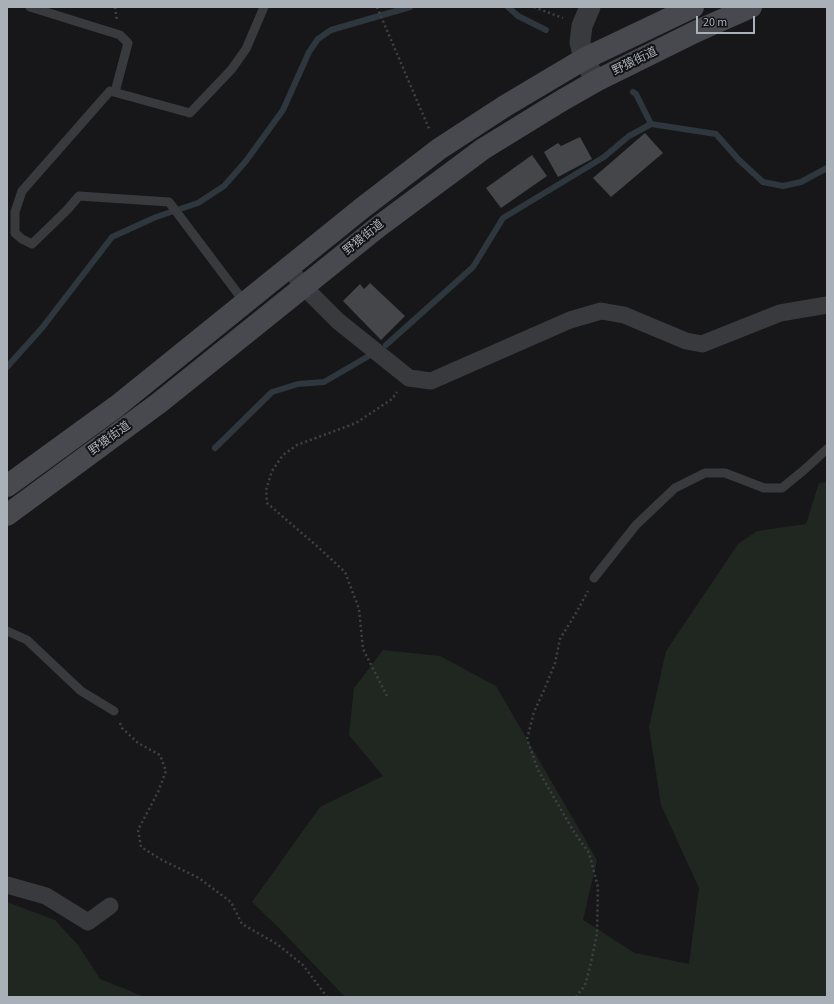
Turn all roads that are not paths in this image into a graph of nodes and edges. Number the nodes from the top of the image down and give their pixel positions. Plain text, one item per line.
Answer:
1 (30, 7) edge
2 (264, 7) edge
3 (590, 7) edge
4 (693, 7) edge
5 (751, 7) edge
6 (584, 59) junction
7 (596, 81) junction
8 (115, 92) junction
9 (289, 268) junction
10 (304, 287) junction
11 (245, 303) junction
12 (827, 305) edge
13 (827, 449) edge
14 (7, 486) edge
15 (7, 515) edge
16 (594, 578) road end
17 (7, 631) edge
18 (114, 711) road end
19 (7, 885) edge
20 (110, 906) dead end

1 - 8 lane
2 - 8 lane
3 - 6 street
4 - 6 main road, 野猿街道
5 - 7 main road, 野猿街道
6 - 7 street
6 - 9 main road, 野猿街道
7 - 10 main road, 野猿街道
8 - 11 lane
9 - 10 street
9 - 11 main road, 野猿街道
10 - 12 street
10 - 15 main road, 野猿街道
11 - 14 main road, 野猿街道
13 - 16 lane
17 - 18 lane
19 - 20 street

